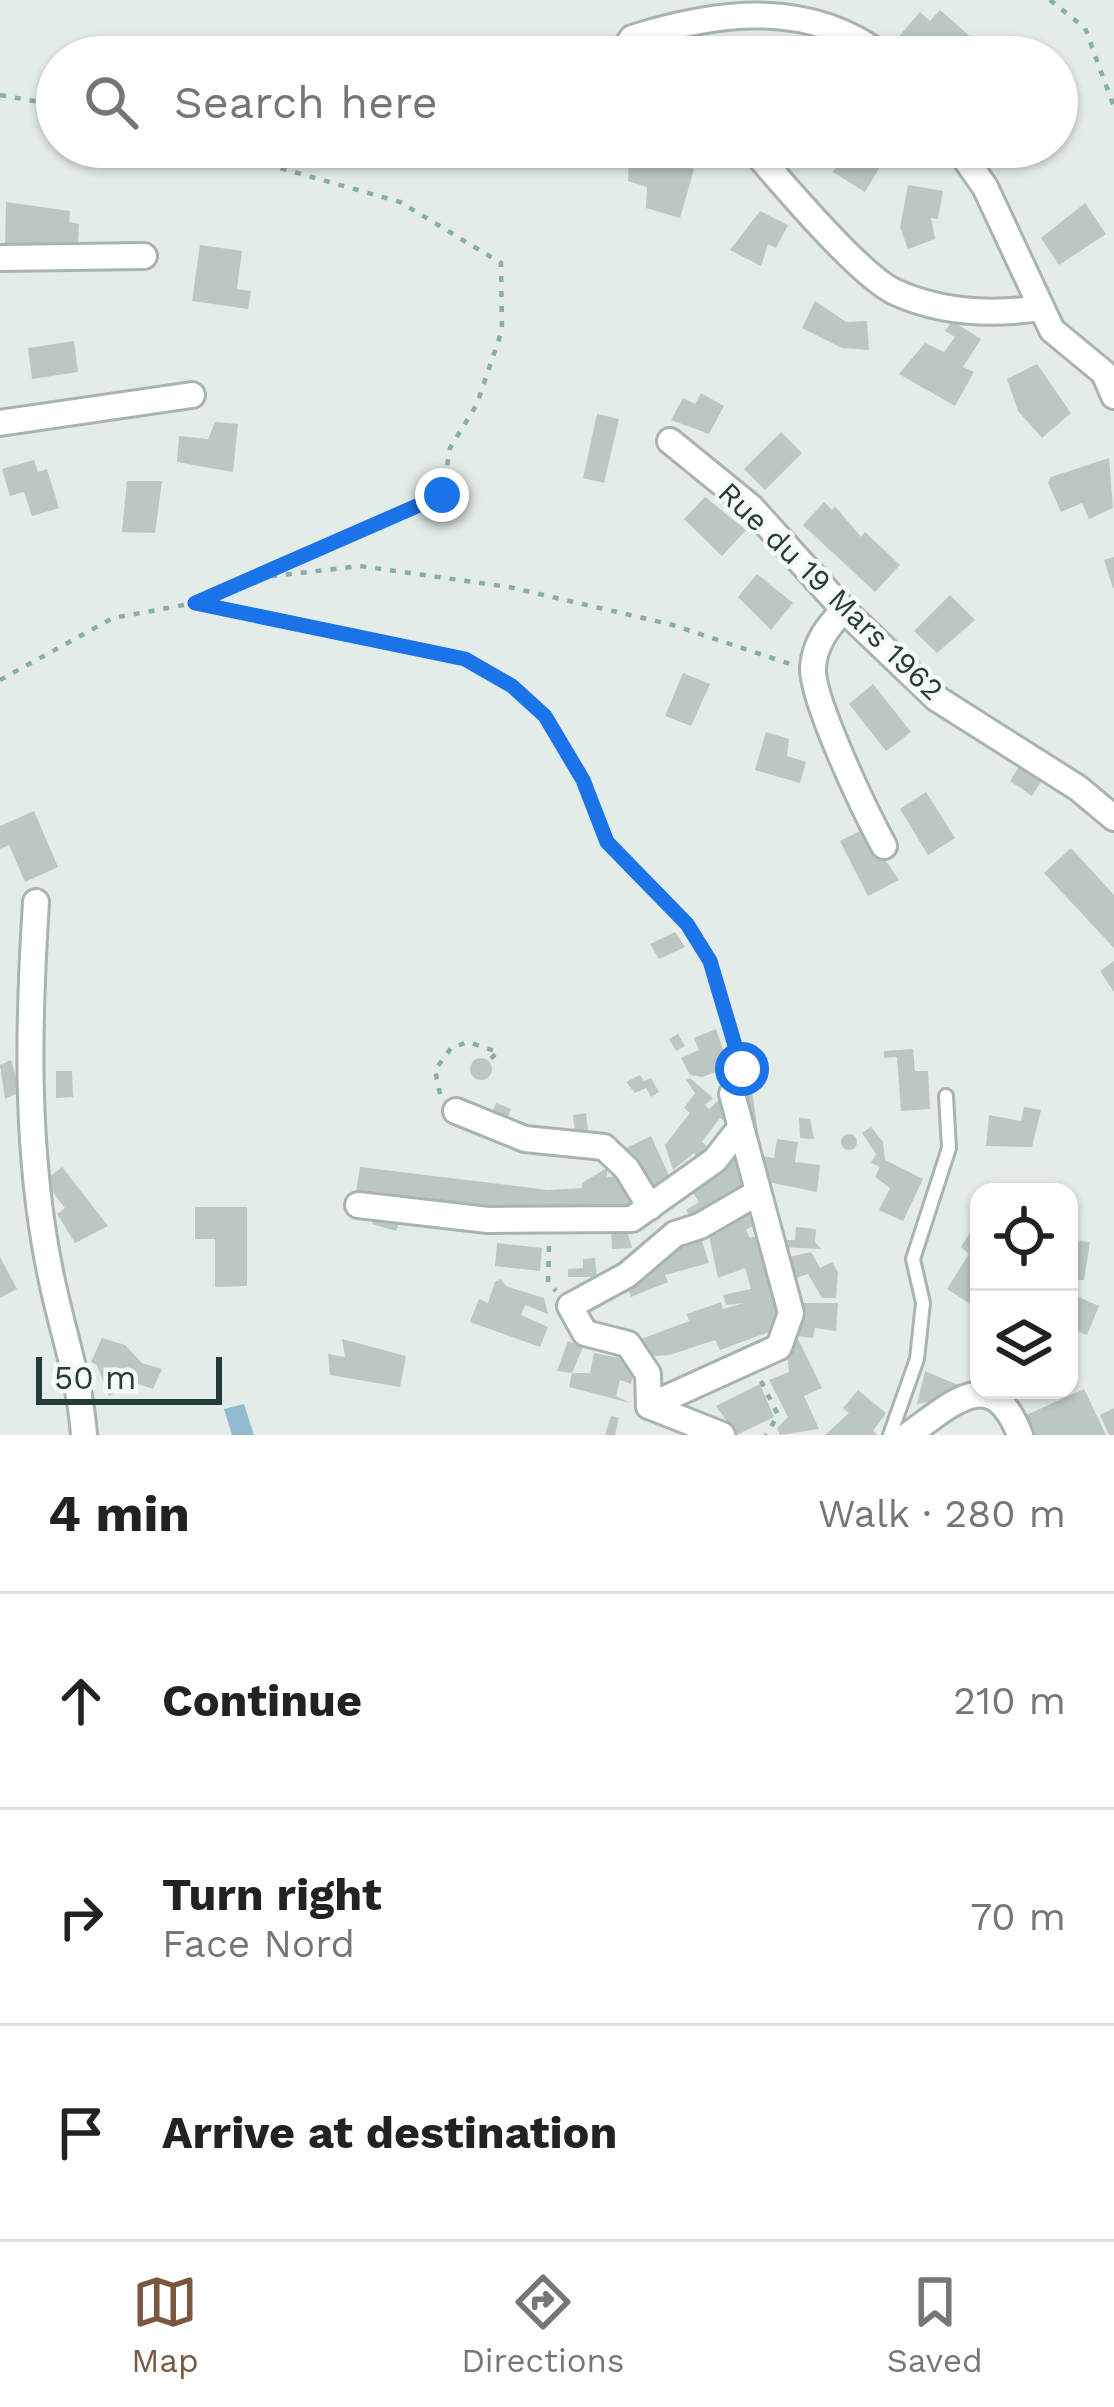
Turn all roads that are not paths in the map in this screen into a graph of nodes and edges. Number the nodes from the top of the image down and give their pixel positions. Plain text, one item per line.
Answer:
1 (639, 36) edge
2 (860, 36) edge
3 (770, 168) edge
4 (972, 168) edge
5 (144, 256) dead end
6 (0, 258) edge
7 (1041, 308) junction
8 (192, 395) dead end
9 (1114, 395) edge
10 (0, 423) edge
11 (670, 441) dead end
12 (844, 610) junction
13 (1114, 818) edge
14 (884, 846) dead end
15 (36, 902) dead end
16 (732, 1094) road end
17 (946, 1096) dead end
18 (456, 1112) dead end
19 (740, 1128) junction
20 (757, 1193) junction
21 (656, 1203) junction
22 (358, 1205) dead end
23 (661, 1246) junction
24 (650, 1406) junction
25 (84, 1435) edge
26 (722, 1435) edge
27 (890, 1435) edge
28 (908, 1435) edge
29 (1021, 1435) edge

1 - 2 street
3 - 7 street
4 - 7 street
5 - 6 street
7 - 9 street
8 - 10 street
11 - 12 street, Rue du 19 Mars 1962
12 - 13 street, Rue du 19 Mars 1962
12 - 14 street
15 - 25 street
16 - 19 street
17 - 27 lane
18 - 21 street
19 - 20 street
19 - 21 street
20 - 23 street
20 - 24 street
21 - 22 street
21 - 23 street
23 - 24 street
24 - 26 street
28 - 29 street

